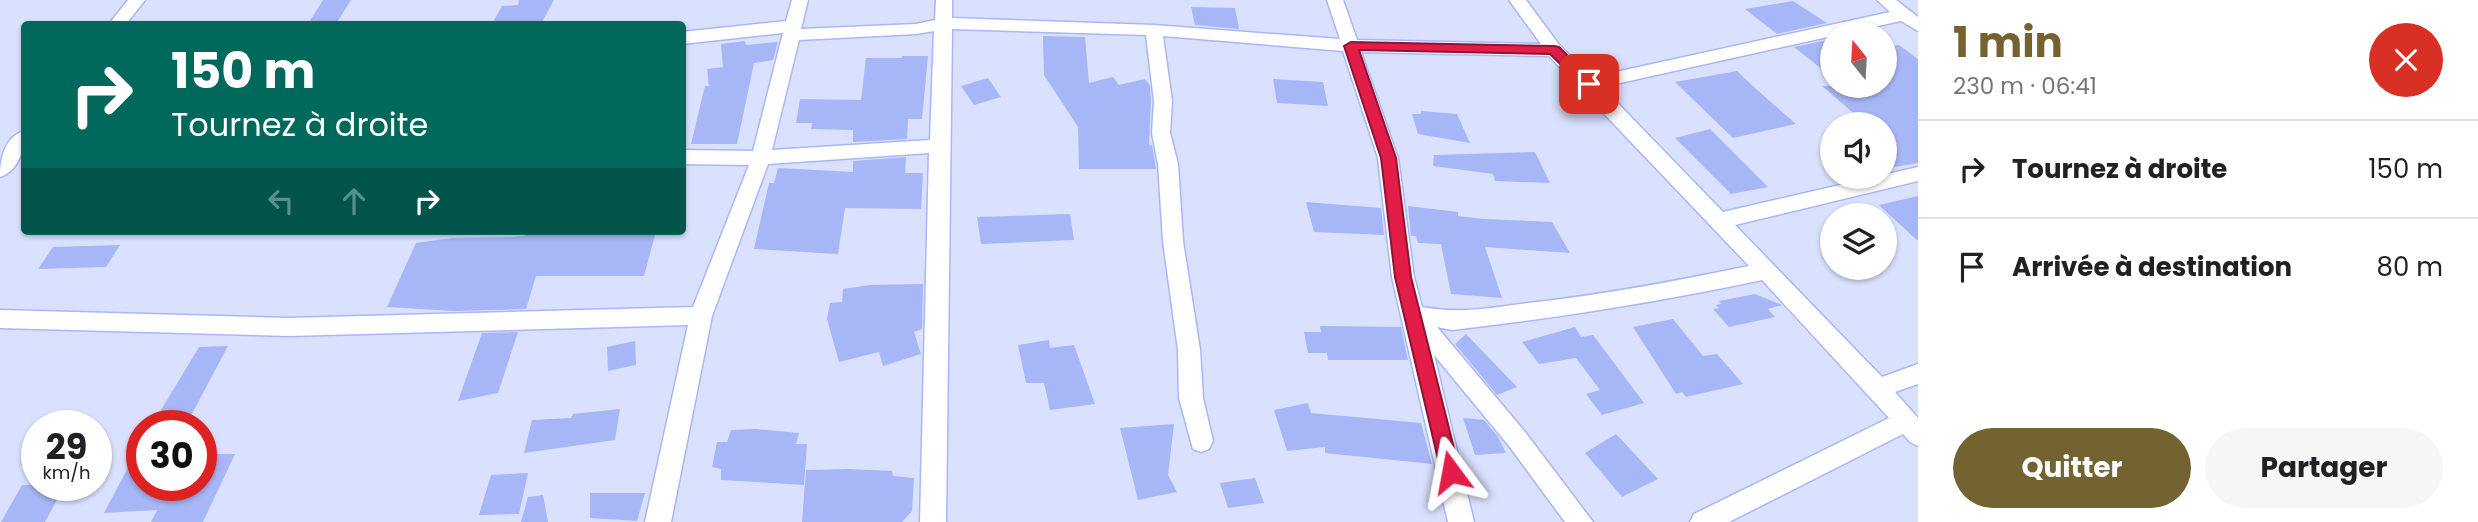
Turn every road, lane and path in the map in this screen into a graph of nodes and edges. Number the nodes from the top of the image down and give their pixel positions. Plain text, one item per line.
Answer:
1 (137, 0) edge
2 (800, 0) edge
3 (944, 0) edge
4 (1335, 0) edge
5 (1517, 0) edge
6 (1885, 0) edge
7 (1903, 15) junction
8 (120, 21) edge
9 (944, 23) junction
10 (1918, 26) edge
11 (1154, 30) junction
12 (792, 31) junction
13 (686, 38) edge
14 (1351, 46) junction
15 (1554, 50) junction
16 (1589, 84) junction
17 (16, 146) edge
18 (939, 146) junction
19 (686, 157) edge
20 (761, 158) junction
21 (0, 170) edge
22 (1918, 174) edge
23 (1719, 221) junction
24 (1767, 271) junction
25 (1413, 314) junction
26 (701, 316) junction
27 (0, 319) edge
28 (1918, 374) edge
29 (1878, 388) junction
30 (1912, 428) edge
31 (1202, 441) dead end
32 (658, 522) edge
33 (933, 522) edge
34 (1461, 522) edge
35 (1580, 522) edge
36 (1703, 522) edge

1 - 8 street
2 - 12 street
3 - 9 street
4 - 14 street
5 - 15 street
6 - 7 street
7 - 10 street
7 - 16 street
9 - 11 street
9 - 12 street
9 - 18 street
11 - 14 street
11 - 31 street
12 - 13 street
12 - 20 street
14 - 15 street
14 - 25 street
15 - 16 street
16 - 23 street
17 - 21 street
18 - 20 street
18 - 33 street
19 - 20 street
20 - 26 street
22 - 23 street
23 - 24 street
24 - 25 street
24 - 29 street
25 - 34 street
25 - 35 street
26 - 27 street
26 - 32 street
28 - 29 street
29 - 30 street
30 - 36 street

